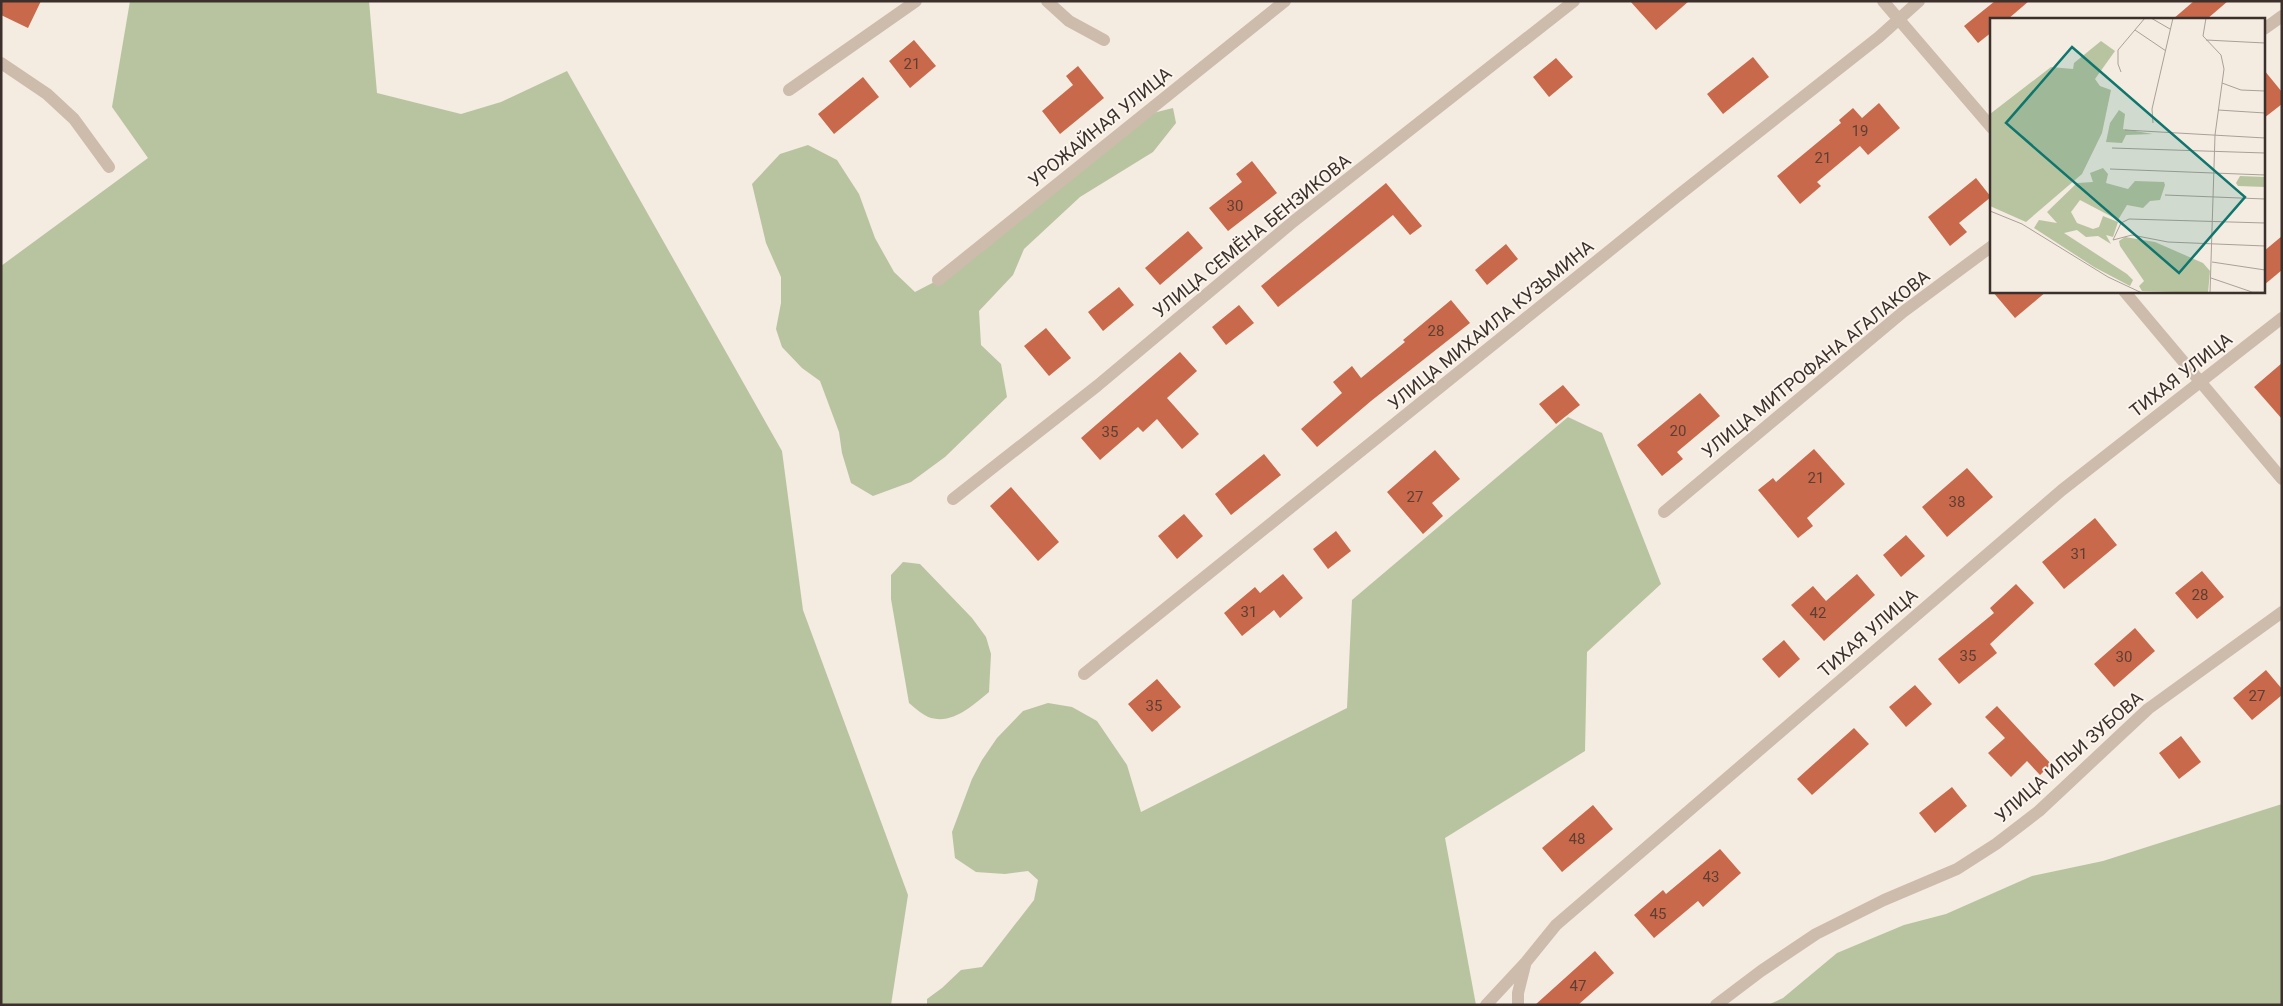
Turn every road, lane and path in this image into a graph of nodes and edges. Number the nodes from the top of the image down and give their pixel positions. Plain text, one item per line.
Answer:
1 (916, 1) edge
2 (1047, 1) edge
3 (1284, 1) edge
4 (1574, 1) edge
5 (1883, 1) edge
6 (1919, 1) edge
7 (2282, 16) edge
8 (1898, 18) junction
9 (2266, 28) edge
10 (1104, 40) dead end
11 (1, 62) edge
12 (789, 90) dead end
13 (1990, 126) edge
14 (110, 167) dead end
15 (1990, 247) edge
16 (938, 280) dead end
17 (2125, 292) edge
18 (2282, 318) edge
19 (2200, 383) junction
20 (2282, 479) edge
21 (953, 499) dead end
22 (1664, 512) dead end
23 (2282, 612) edge
24 (1084, 674) dead end
25 (1526, 962) junction
26 (1486, 1005) edge
27 (1518, 1005) edge
28 (1716, 1005) edge

1 - 12 street
2 - 10 street
3 - 16 street, УРОЖАЙНАЯ УЛИЦА
4 - 21 street, УЛИЦА СЕМЁНА БЕНЗИКОВА
5 - 8 street
6 - 8 street, УЛИЦА МИХАИЛА КУЗЬМИНА
7 - 9 street
8 - 13 street
8 - 24 street, УЛИЦА МИХАИЛА КУЗЬМИНА
11 - 14 street
15 - 22 street, УЛИЦА МИТРОФАНА АГАЛАКОВА
17 - 19 street
18 - 19 street, ТИХАЯ УЛИЦА
19 - 20 street
19 - 25 street, ТИХАЯ УЛИЦА
23 - 28 street, УЛИЦА ИЛЬИ ЗУБОВА
25 - 26 street
25 - 27 street, ТИХАЯ УЛИЦА

